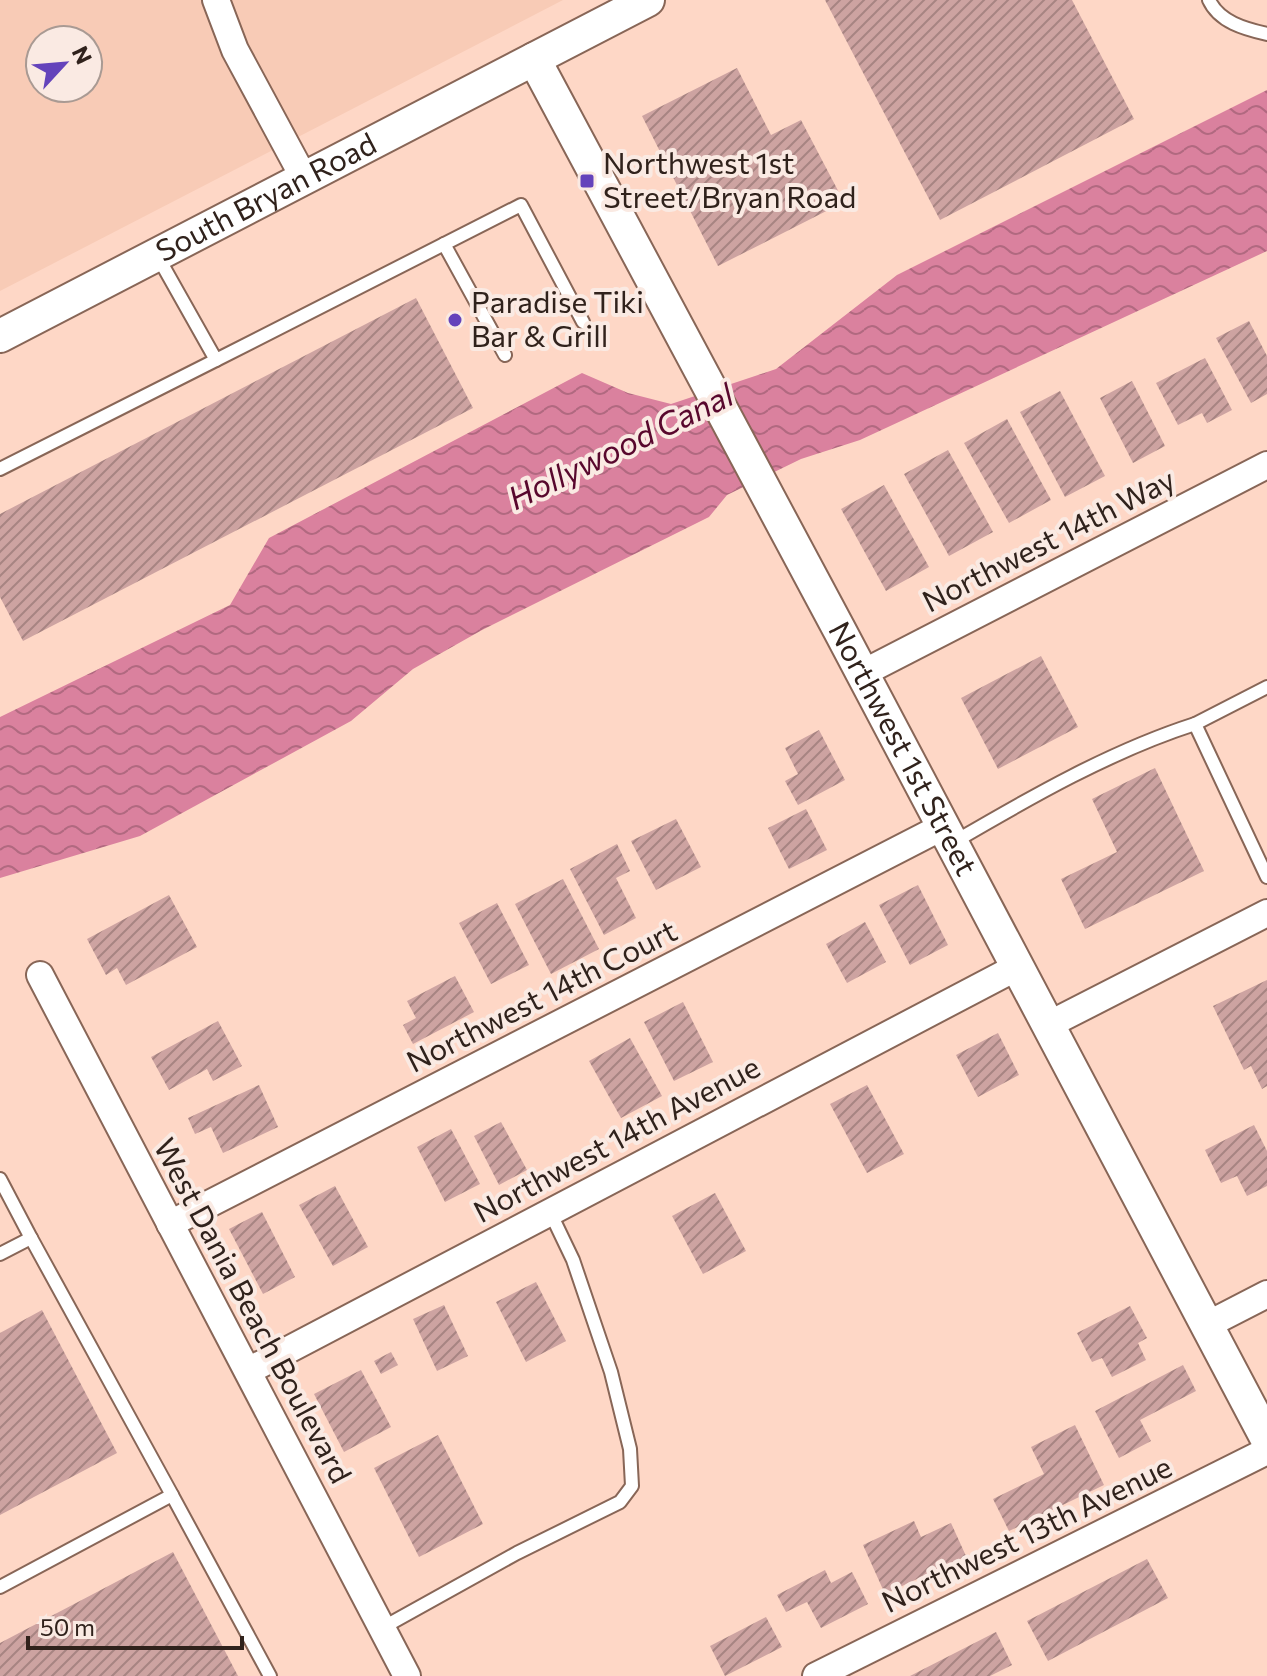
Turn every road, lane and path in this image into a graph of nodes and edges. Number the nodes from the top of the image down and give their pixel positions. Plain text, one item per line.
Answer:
1 (216, 0) edge
2 (648, 0) edge
3 (1209, 0) edge
4 (1267, 34) edge
5 (534, 59) junction
6 (304, 178) junction
7 (444, 244) junction
8 (157, 255) junction
9 (583, 322) dead end
10 (0, 336) edge
11 (505, 355) dead end
12 (216, 360) junction
13 (1267, 465) edge
14 (0, 469) edge
15 (861, 674) junction
16 (1267, 687) edge
17 (1195, 724) junction
18 (947, 835) junction
19 (1262, 853) edge
20 (1267, 877) edge
21 (1267, 913) edge
22 (1017, 967) junction
23 (40, 975) dead end
24 (1048, 1025) junction
25 (0, 1179) edge
26 (550, 1212) junction
27 (170, 1224) junction
28 (31, 1238) junction
29 (0, 1254) edge
30 (1267, 1294) edge
31 (1207, 1325) junction
32 (248, 1371) junction
33 (1267, 1439) edge
34 (1267, 1451) edge
35 (172, 1495) junction
36 (0, 1587) edge
37 (382, 1628) junction
38 (270, 1676) edge
39 (407, 1676) edge
40 (816, 1676) edge

1 - 6 street
2 - 5 street, South Bryan Road
3 - 4 lane
5 - 6 street, South Bryan Road
5 - 15 street, Northwest 1st Street
6 - 8 street, South Bryan Road
7 - 9 lane
7 - 11 lane
7 - 12 lane
8 - 10 street, South Bryan Road
8 - 12 lane
12 - 14 lane
13 - 15 street, Northwest 14th Way
15 - 18 street, Northwest 1st Street
16 - 17 lane
17 - 18 lane
17 - 19 lane
18 - 22 street, Northwest 1st Street
18 - 27 street, Northwest 14th Court
19 - 20 lane
21 - 24 street
22 - 24 street, Northwest 1st Street
22 - 26 street, Northwest 14th Avenue
23 - 27 street, West Dania Beach Boulevard
24 - 31 street, Northwest 1st Street
25 - 28 lane
26 - 32 street, Northwest 14th Avenue
26 - 37 lane
27 - 32 street, West Dania Beach Boulevard
28 - 29 lane
28 - 35 lane
30 - 31 street
31 - 33 street, Northwest 1st Street
32 - 37 street, West Dania Beach Boulevard
34 - 40 street, Northwest 13th Avenue
35 - 36 lane
35 - 38 lane
37 - 39 street, West Dania Beach Boulevard

